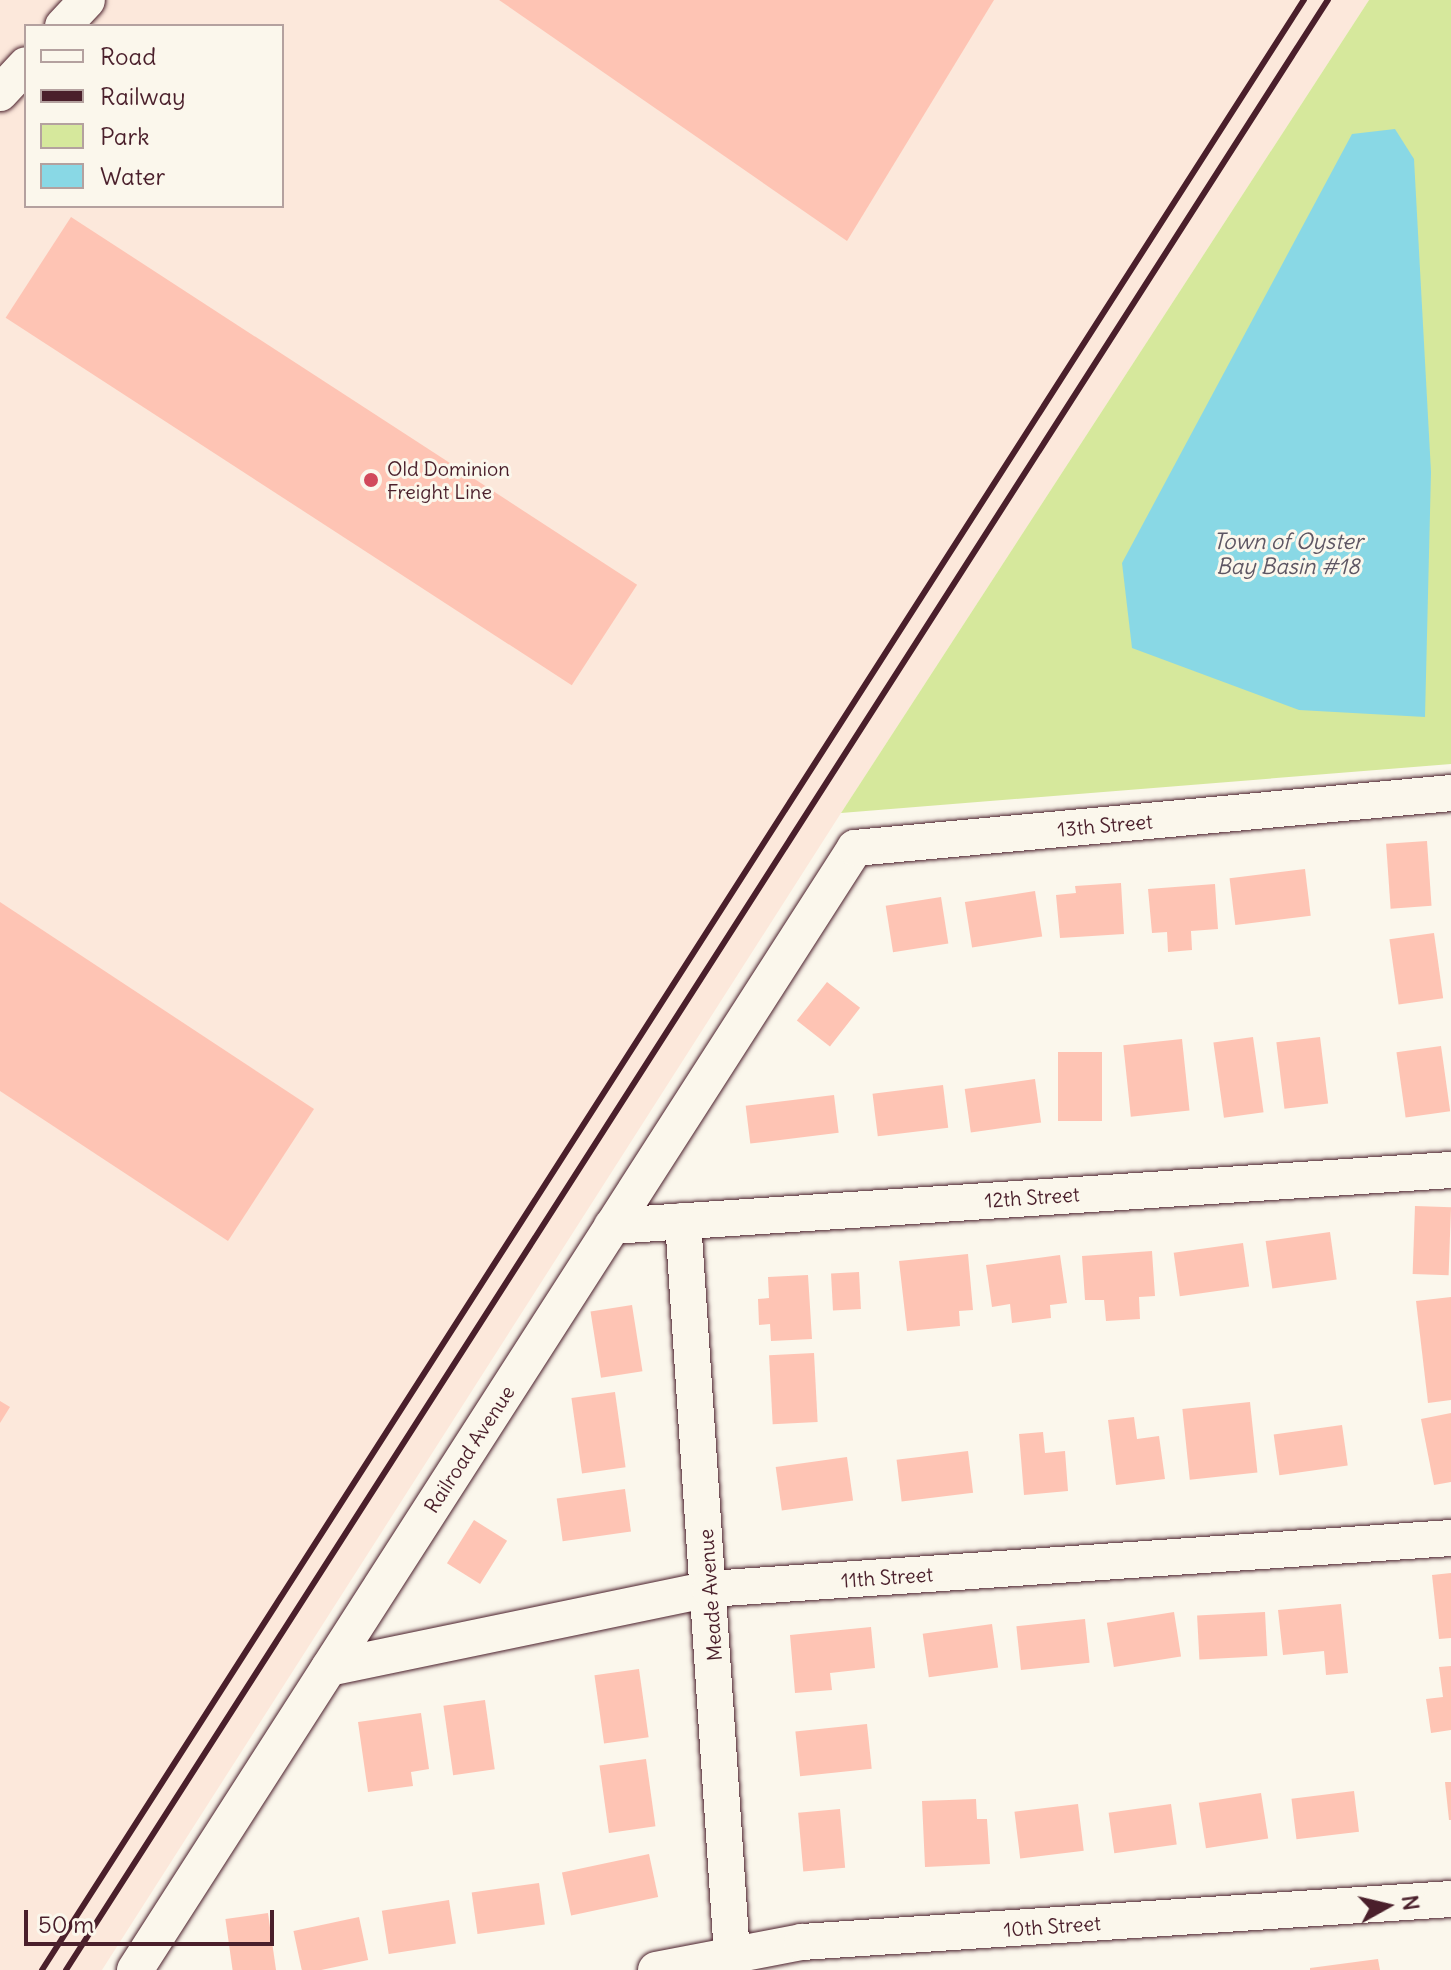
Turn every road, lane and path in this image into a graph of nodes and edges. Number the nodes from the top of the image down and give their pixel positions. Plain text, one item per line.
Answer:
1 (87, 0) edge
2 (65, 24) edge
3 (24, 67) edge
4 (0, 93) edge
5 (1451, 793) edge
6 (802, 928) joint
7 (1451, 1170) edge
8 (683, 1221) junction
9 (612, 1226) junction
10 (1451, 1538) edge
11 (710, 1589) junction
12 (329, 1668) junction
13 (1451, 1899) edge
14 (733, 1962) edge
15 (135, 1970) edge
16 (656, 1970) edge

1 - 2 street
3 - 4 street
5 - 6 street, 13th Street
6 - 9 street, Railroad Avenue
7 - 8 street, 12th Street
8 - 9 street, 12th Street
8 - 11 street, Meade Avenue
9 - 12 street, Railroad Avenue
10 - 11 street, 11th Street
11 - 12 street, 11th Street
11 - 14 street, Meade Avenue
12 - 15 street, Railroad Avenue
13 - 14 street, 10th Street
14 - 16 street, 10th Street

